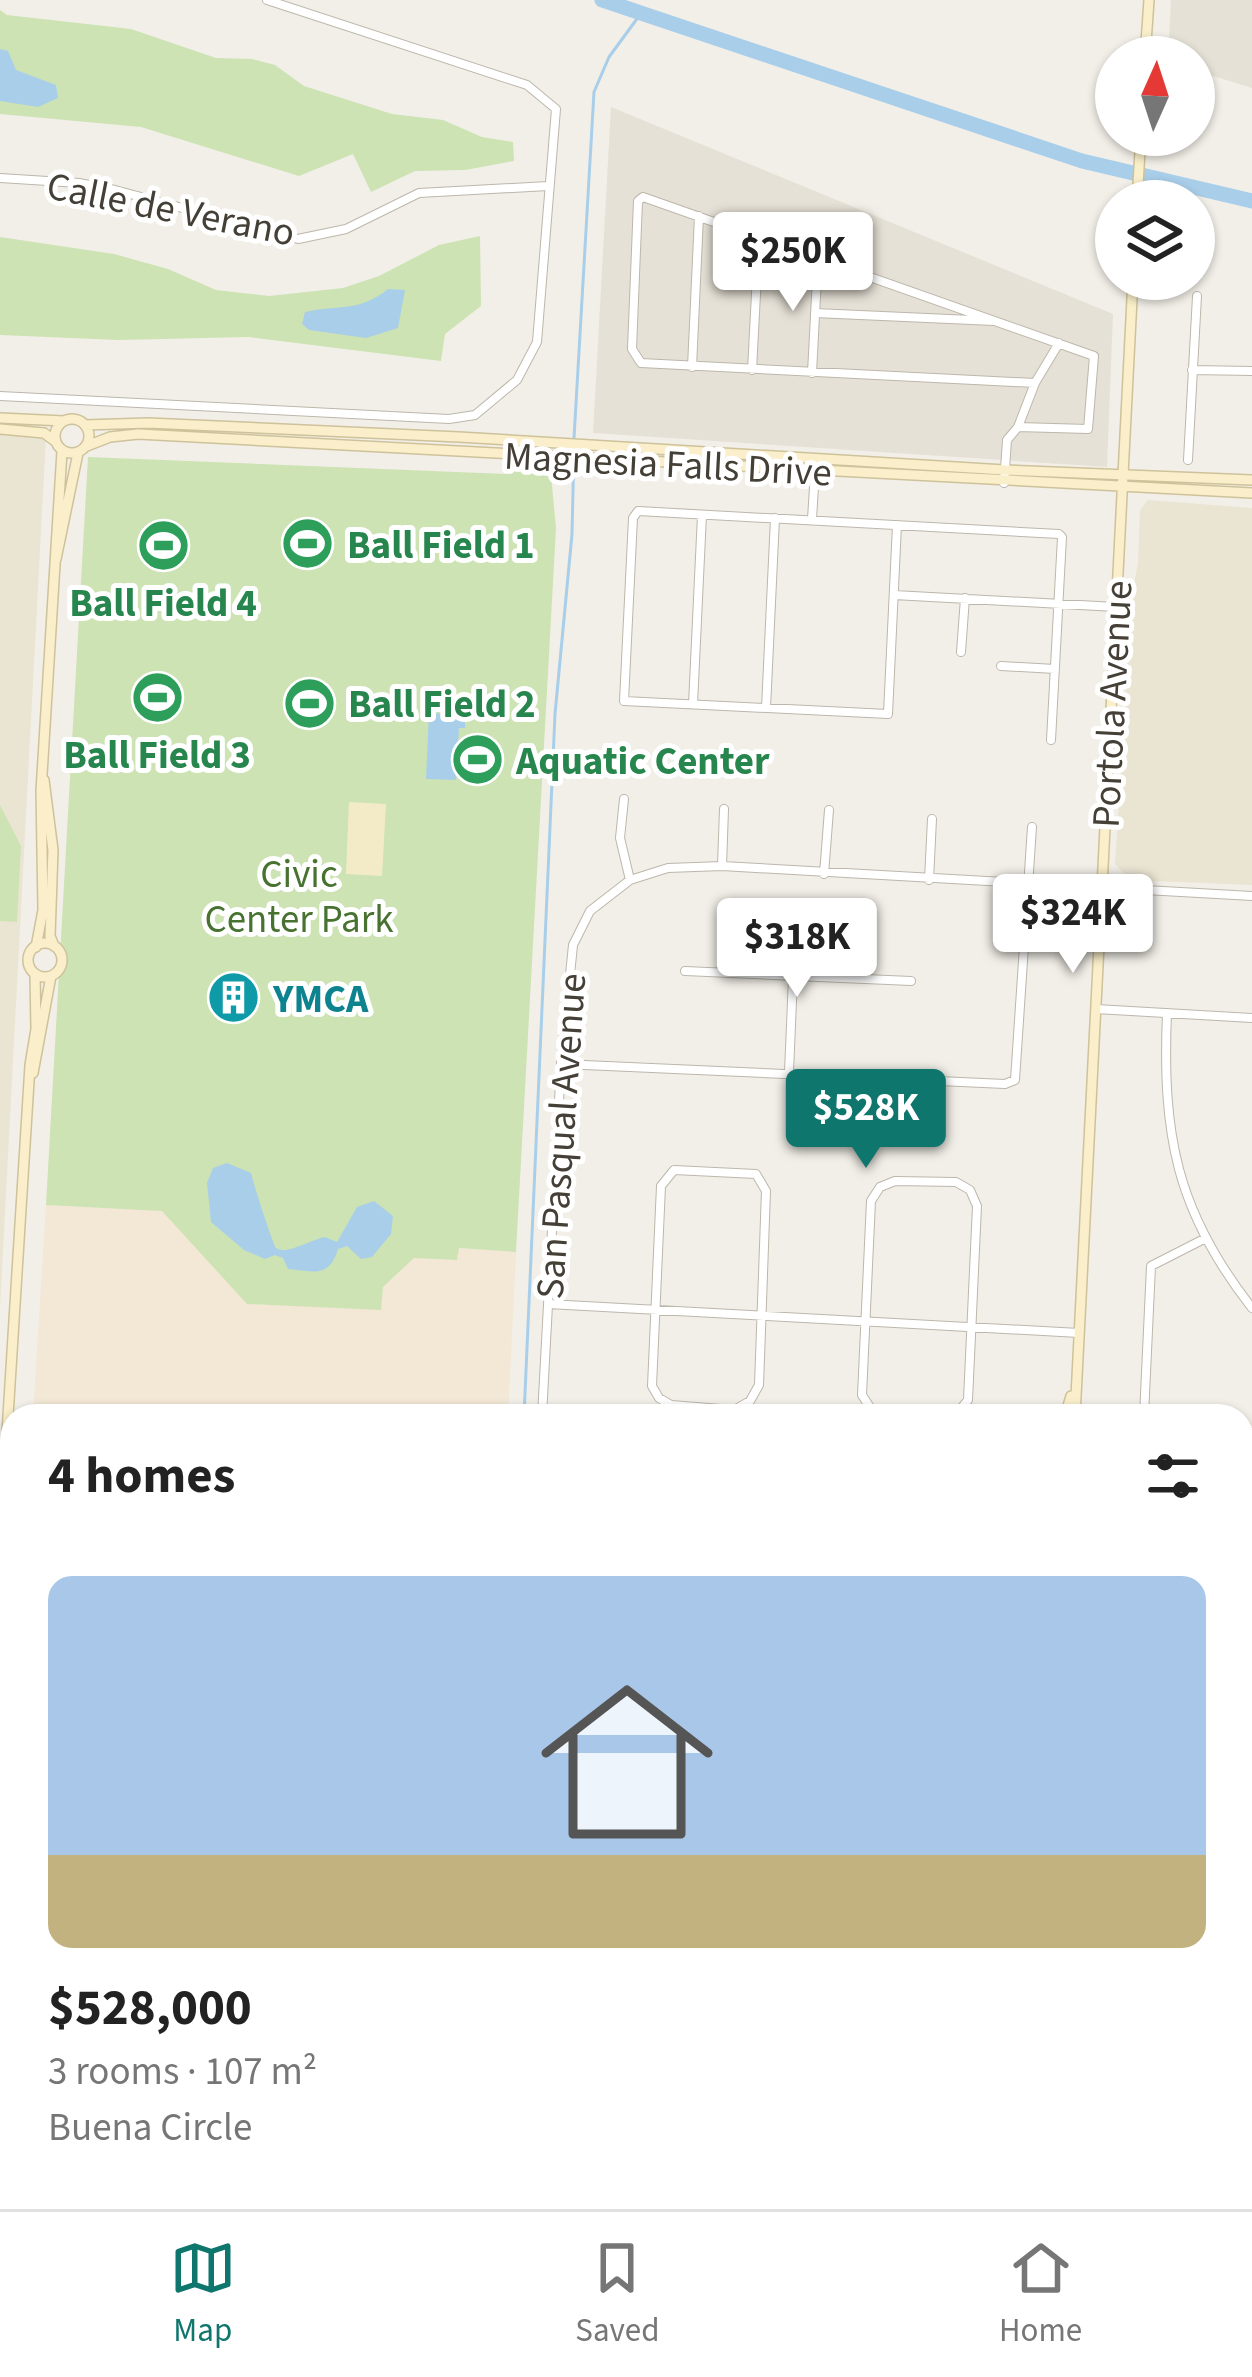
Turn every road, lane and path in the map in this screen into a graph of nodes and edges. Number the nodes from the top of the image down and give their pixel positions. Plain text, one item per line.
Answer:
1 (266, 0) edge
2 (1149, 0) edge
3 (1146, 36) edge
4 (0, 178) edge
5 (548, 186) junction
6 (699, 216) junction
7 (759, 237) junction
8 (818, 257) junction
9 (1132, 300) edge
10 (1197, 300) edge
11 (815, 313) junction
12 (1004, 322) junction
13 (1060, 343) junction
14 (692, 367) junction
15 (752, 370) junction
16 (1192, 370) junction
17 (1252, 371) edge
18 (812, 373) junction
19 (1035, 383) junction
20 (0, 396) edge
21 (0, 418) edge
22 (64, 421) junction
23 (85, 425) junction
24 (1018, 427) junction
25 (0, 429) edge
26 (58, 446) junction
27 (82, 449) junction
28 (553, 449) junction
29 (1188, 460) dead end
30 (1005, 470) junction
31 (815, 471) junction
32 (1252, 480) edge
33 (1124, 482) junction
34 (1004, 483) junction
35 (1252, 493) edge
36 (702, 515) junction
37 (775, 518) junction
38 (812, 519) junction
39 (897, 525) junction
40 (56, 560) junction
41 (894, 595) junction
42 (965, 598) junction
43 (1059, 603) junction
44 (1116, 607) junction
45 (962, 652) dead end
46 (1001, 666) dead end
47 (1055, 669) junction
48 (693, 704) junction
49 (766, 708) junction
50 (1052, 740) dead end
51 (44, 780) junction
52 (624, 799) dead end
53 (724, 809) dead end
54 (829, 810) dead end
55 (932, 819) dead end
56 (1032, 827) dead end
57 (722, 866) junction
58 (824, 874) junction
59 (630, 880) junction
60 (929, 880) junction
61 (1028, 885) junction
62 (1100, 887) junction
63 (1252, 896) edge
64 (54, 946) junction
65 (36, 947) junction
66 (685, 971) dead end
67 (35, 974) junction
68 (51, 976) junction
69 (793, 978) junction
70 (911, 981) dead end
71 (1094, 1009) junction
72 (1167, 1013) junction
73 (1252, 1018) edge
74 (562, 1064) junction
75 (789, 1072) junction
76 (31, 1078) junction
77 (1204, 1239) junction
78 (548, 1304) junction
79 (654, 1309) junction
80 (1252, 1309) edge
81 (762, 1316) junction
82 (866, 1322) junction
83 (972, 1329) junction
84 (1079, 1333) junction
85 (1077, 1379) junction
86 (10, 1404) edge
87 (543, 1404) edge
88 (669, 1404) edge
89 (745, 1404) edge
90 (868, 1404) edge
91 (965, 1404) edge
92 (1069, 1404) edge
93 (1076, 1404) edge
94 (1145, 1404) edge

1 - 5 street
2 - 3 street
4 - 5 street, Calle de Verano
5 - 20 street
6 - 7 street
6 - 14 street
6 - 14 street
7 - 8 street
7 - 15 street
8 - 11 street
8 - 12 street
9 - 33 street, Portola Avenue
10 - 16 street
11 - 12 street
11 - 18 street
12 - 13 street
13 - 19 street
13 - 24 street
14 - 15 street
15 - 18 street
16 - 17 street
16 - 29 street
18 - 19 street
19 - 24 street
21 - 22 street
22 - 23 street
22 - 26 street
23 - 27 street
23 - 28 street, Magnesia Falls Drive
24 - 30 street
25 - 26 street
26 - 27 street
26 - 40 street
27 - 28 street, Magnesia Falls Drive
27 - 40 street
28 - 30 street, Magnesia Falls Drive
28 - 31 street, Magnesia Falls Drive
30 - 33 street, Magnesia Falls Drive
30 - 34 street
31 - 34 street, Magnesia Falls Drive
31 - 38 street
32 - 33 street, Magnesia Falls Drive
33 - 34 street, Magnesia Falls Drive
33 - 35 street, Magnesia Falls Drive
33 - 44 street, Portola Avenue
36 - 37 street
36 - 48 street
36 - 48 street
37 - 38 street
37 - 49 street
38 - 39 street
39 - 41 street
39 - 43 street
40 - 51 street
41 - 42 street
41 - 49 street
42 - 43 street
42 - 45 street
43 - 44 street
43 - 47 street
44 - 62 street, Portola Avenue
46 - 47 street
47 - 50 street
48 - 49 street
51 - 64 street
51 - 65 street
52 - 59 street
53 - 57 street
54 - 58 street
55 - 60 street
56 - 61 street
57 - 58 street, San Pasqual Avenue
57 - 59 street, San Pasqual Avenue
58 - 60 street, San Pasqual Avenue
59 - 74 street, San Pasqual Avenue
60 - 61 street, San Pasqual Avenue
61 - 62 street, San Pasqual Avenue
61 - 75 street
62 - 63 street, San Pasqual Avenue
62 - 71 street, Portola Avenue
64 - 65 street
64 - 68 street
65 - 67 street
66 - 69 street
67 - 68 street
67 - 76 street
68 - 76 street
69 - 70 street
69 - 75 street
71 - 72 street
71 - 84 street, Portola Avenue
72 - 73 street
72 - 77 street
74 - 75 street
74 - 78 street, San Pasqual Avenue
76 - 86 street
77 - 80 street
77 - 94 street
78 - 79 street
78 - 87 street, San Pasqual Avenue
79 - 81 street
79 - 81 street
79 - 88 street
81 - 82 street
81 - 89 street
82 - 83 street
82 - 83 street
82 - 90 street
83 - 84 street
83 - 91 street
84 - 85 street, Portola Avenue
85 - 92 street
85 - 93 street, Portola Avenue

